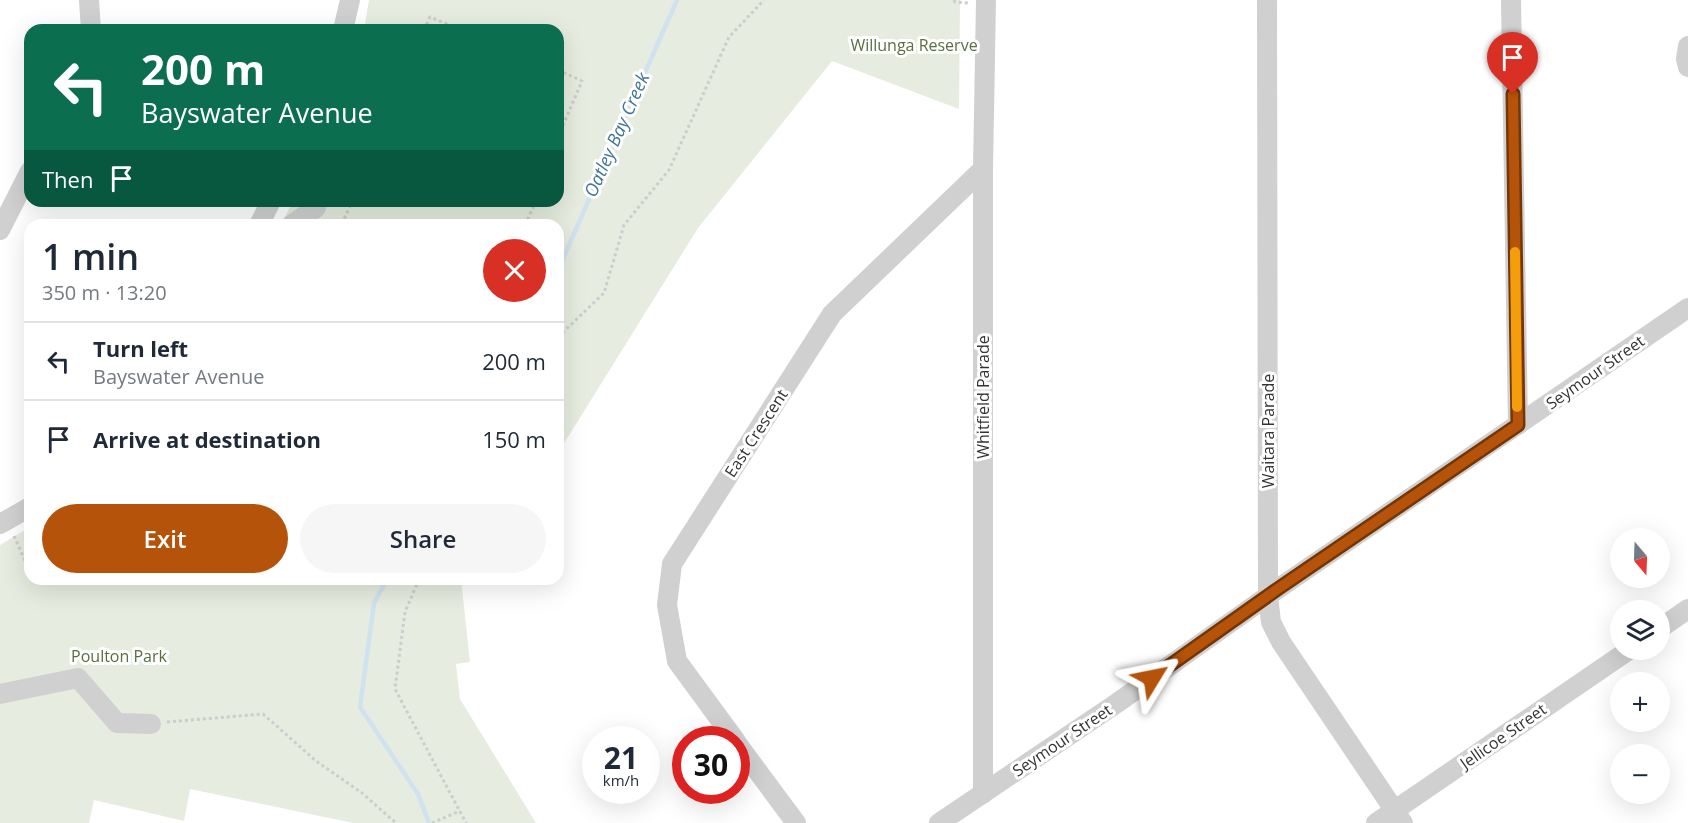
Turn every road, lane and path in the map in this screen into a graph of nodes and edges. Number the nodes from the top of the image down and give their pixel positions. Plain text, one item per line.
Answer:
1 (89, 0) edge
2 (350, 0) edge
3 (764, 0) edge
4 (954, 0) edge
5 (1267, 0) edge
6 (1511, 0) edge
7 (977, 2) edge
8 (91, 24) edge
9 (344, 24) edge
10 (427, 24) edge
11 (447, 24) edge
12 (1688, 46) edge
13 (1688, 67) edge
14 (564, 73) edge
15 (564, 123) edge
16 (983, 169) junction
17 (24, 183) edge
18 (316, 208) dead end
19 (300, 219) edge
20 (0, 230) edge
21 (1688, 308) edge
22 (564, 331) edge
23 (1518, 425) junction
24 (24, 510) edge
25 (3, 522) edge
26 (24, 559) edge
27 (416, 585) edge
28 (1268, 596) junction
29 (1688, 609) edge
30 (1670, 621) edge
31 (1615, 660) edge
32 (0, 694) edge
33 (152, 724) joint
34 (725, 726) edge
35 (750, 760) edge
36 (983, 794) junction
37 (460, 811) junction
38 (1399, 817) edge
39 (396, 823) edge
40 (432, 823) edge
41 (466, 823) edge
42 (796, 823) edge
43 (939, 823) edge
44 (1376, 823) edge

1 - 8 street
2 - 9 street
3 - 22 path
4 - 7 path
5 - 28 street, Waitara Parade
6 - 23 street
7 - 16 street, Whitfield Parade
10 - 11 path
12 - 13 street
14 - 15 path
16 - 34 street, East Crescent
16 - 36 street, Whitfield Parade
17 - 20 street
18 - 19 street
21 - 23 street, Seymour Street
23 - 28 street, Seymour Street
24 - 25 street
25 - 26 path
27 - 37 path
28 - 36 street, Seymour Street
28 - 38 street, Waitara Parade
29 - 30 street
31 - 38 street, Jellicoe Street
32 - 33 street
33 - 39 path
35 - 42 street, East Crescent
36 - 43 street, Seymour Street
37 - 40 path
37 - 41 path
38 - 44 street, Jellicoe Street

